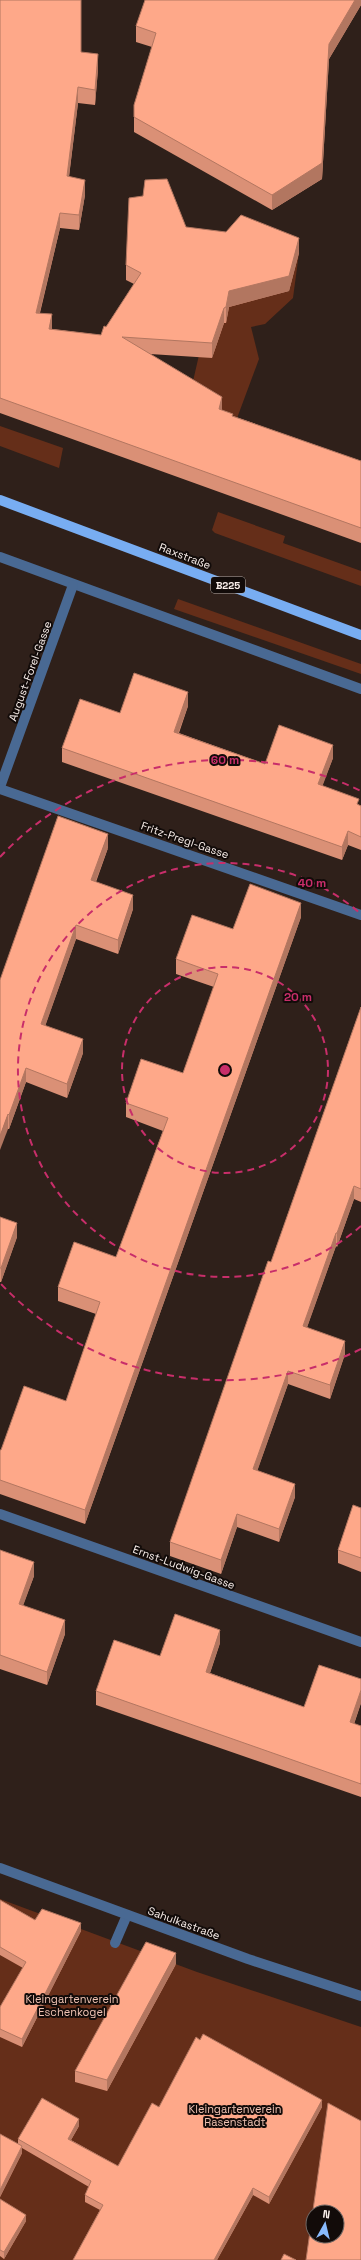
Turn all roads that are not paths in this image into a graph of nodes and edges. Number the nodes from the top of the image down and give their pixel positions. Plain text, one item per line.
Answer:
1 (0, 500) edge
2 (0, 557) edge
3 (73, 585) junction
4 (361, 635) edge
5 (361, 689) edge
6 (0, 788) edge
7 (361, 915) edge
8 (0, 1514) edge
9 (361, 1642) edge
10 (0, 1868) edge
11 (127, 1915) junction
12 (115, 1943) dead end
13 (361, 1996) edge

1 - 4 main road, Raxstraße / B225
2 - 3 street
3 - 5 street
3 - 6 street, August-Forel-Gasse
6 - 7 street, Fritz-Pregl-Gasse
8 - 9 street, Ernst-Ludwig-Gasse
10 - 11 street, Sahulkastraße
11 - 12 street
11 - 13 street, Sahulkastraße

